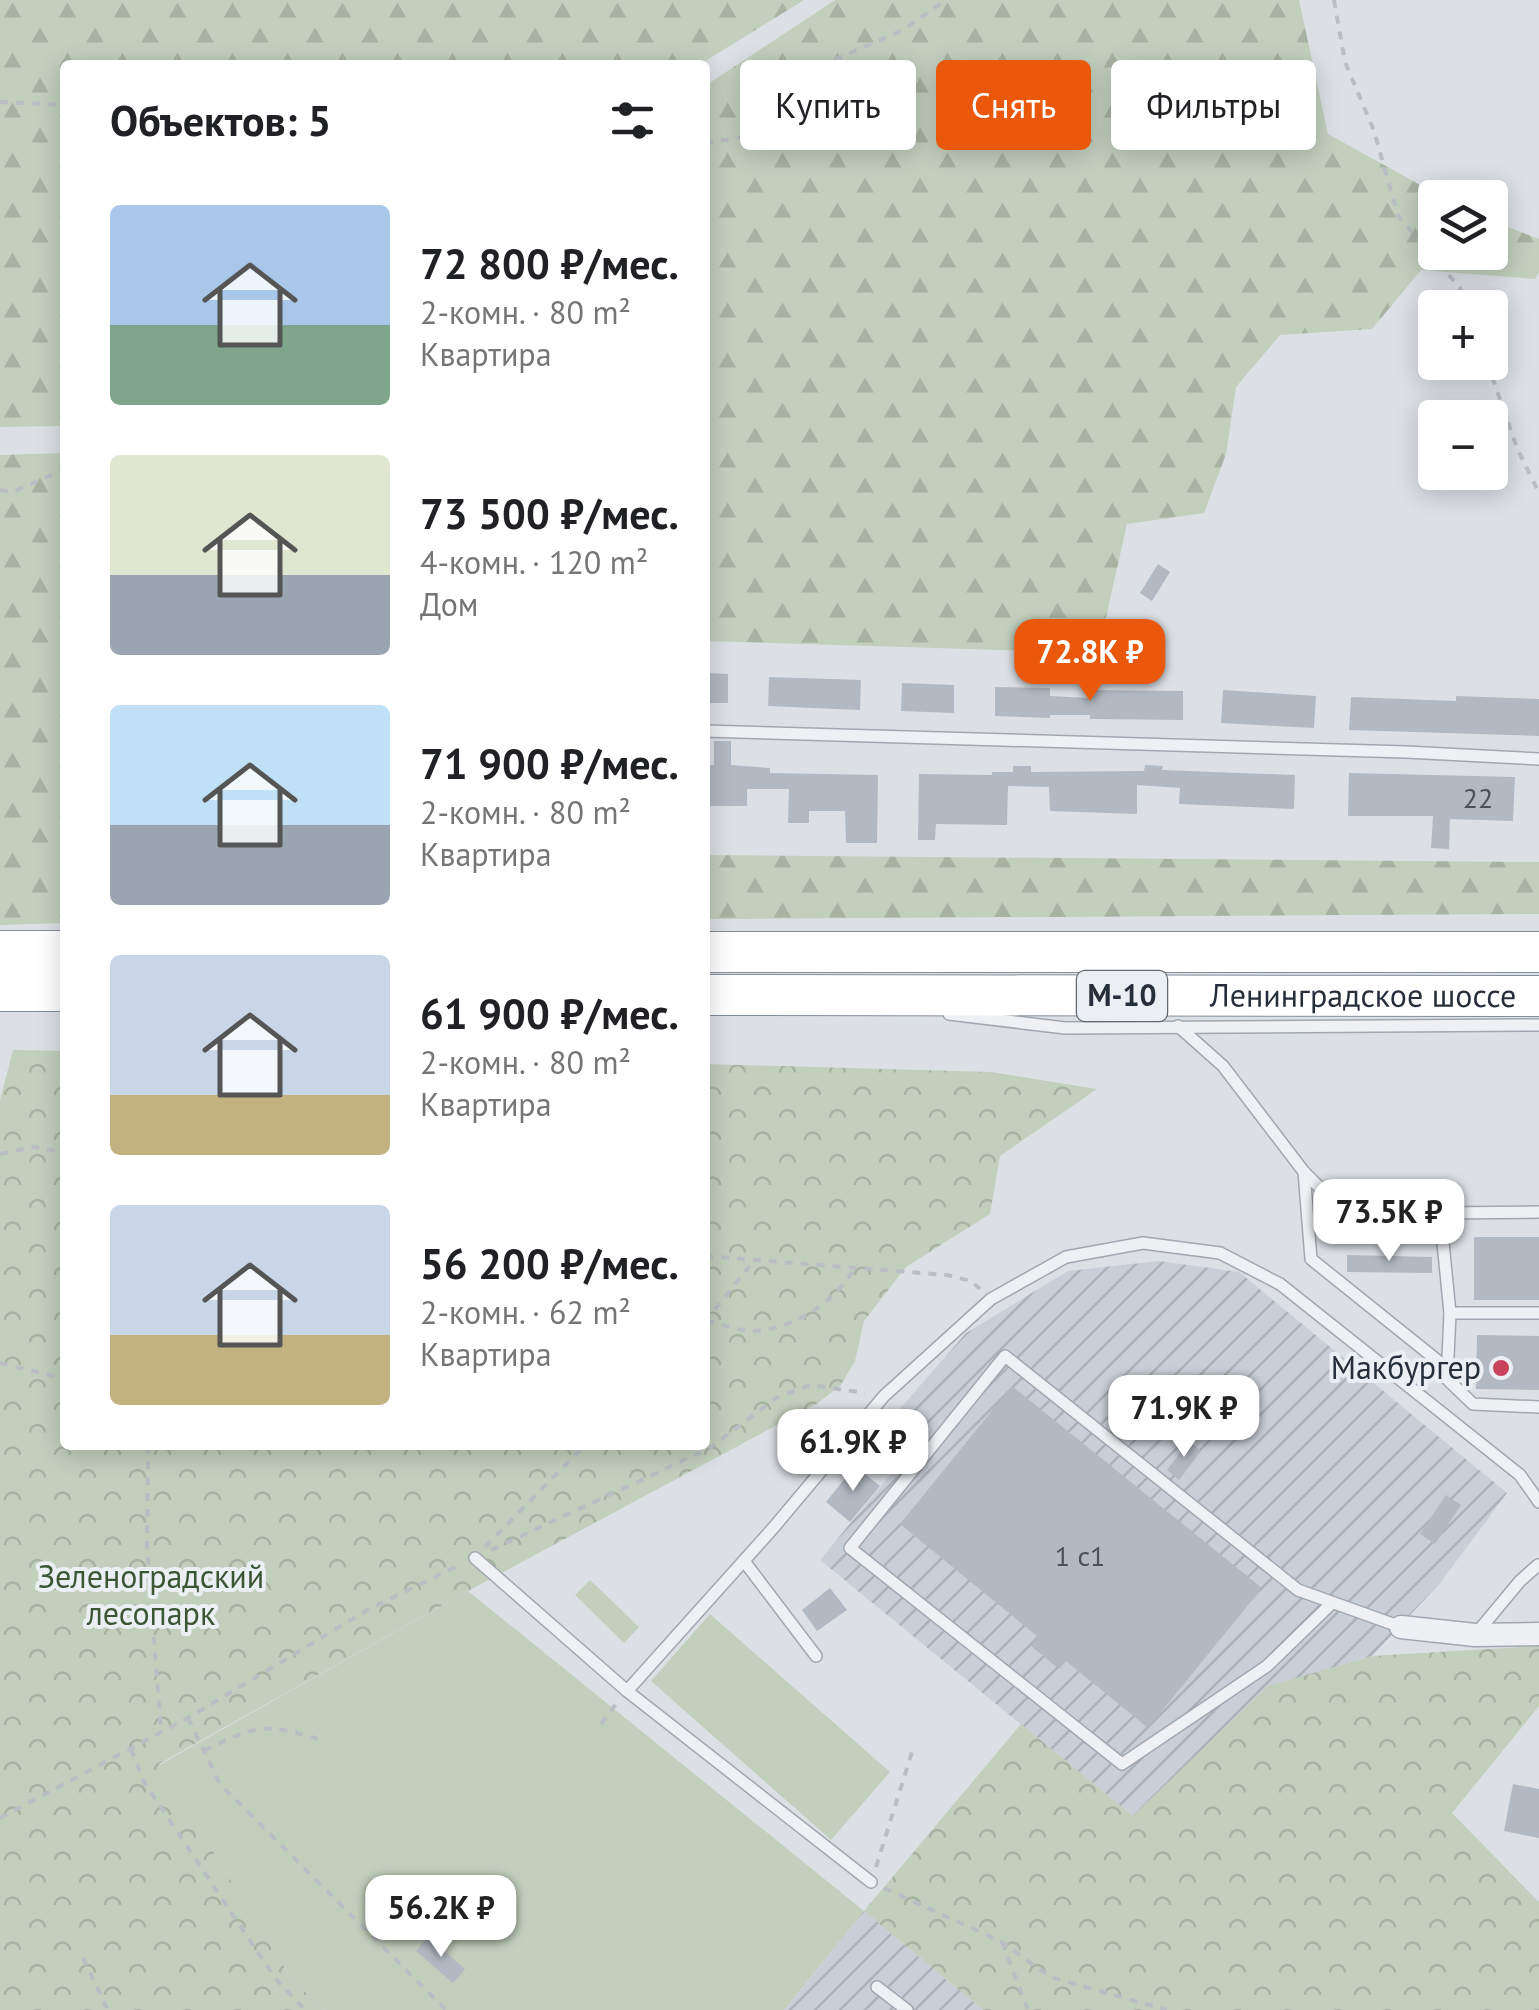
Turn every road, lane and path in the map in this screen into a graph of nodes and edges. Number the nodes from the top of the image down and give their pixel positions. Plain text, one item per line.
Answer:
1 (946, 0) edge
2 (1334, 0) edge
3 (0, 102) edge
4 (60, 105) edge
5 (710, 142) edge
6 (1461, 290) edge
7 (1493, 380) edge
8 (60, 471) edge
9 (0, 490) edge
10 (1539, 494) edge
11 (710, 731) edge
12 (1539, 758) edge
13 (0, 952) edge
14 (60, 952) edge
15 (710, 952) edge
16 (1539, 952) edge
17 (0, 991) edge
18 (60, 992) edge
19 (710, 994) edge
20 (796, 995) junction
21 (1539, 996) edge
22 (911, 1009) dead end
23 (930, 1012) dead end
24 (1178, 1026) junction
25 (1539, 1026) edge
26 (60, 1151) edge
27 (0, 1154) edge
28 (1304, 1172) junction
29 (1539, 1212) edge
30 (1440, 1213) junction
31 (710, 1257) edge
32 (754, 1262) junction
33 (854, 1270) junction
34 (991, 1299) junction
35 (1450, 1313) junction
36 (1539, 1313) edge
37 (710, 1316) edge
38 (710, 1322) edge
39 (0, 1362) edge
40 (1448, 1369) junction
41 (60, 1378) edge
42 (884, 1396) junction
43 (1539, 1406) edge
44 (710, 1448) edge
45 (148, 1450) edge
46 (580, 1450) edge
47 (706, 1450) edge
48 (1539, 1502) edge
49 (474, 1558) junction
50 (744, 1562) junction
51 (1539, 1564) edge
52 (1332, 1603) junction
53 (1401, 1627) joint
54 (1539, 1634) edge
55 (1475, 1635) junction
56 (816, 1656) dead end
57 (627, 1691) junction
58 (188, 1718) junction
59 (601, 1724) dead end
60 (161, 1731) junction
61 (326, 1740) dead end
62 (131, 1748) junction
63 (204, 1750) junction
64 (912, 1752) dead end
65 (0, 1818) edge
66 (871, 1882) junction
67 (1002, 1942) junction
68 (83, 1958) dead end
69 (877, 1987) dead end
70 (108, 2010) edge
71 (305, 2010) edge
72 (446, 2010) edge
73 (906, 2010) edge
74 (1028, 2010) edge
75 (1167, 2010) edge

1 - 5 path
2 - 6 path
3 - 4 path
7 - 10 path
8 - 9 path
11 - 12 lane
13 - 14 highway
15 - 16 highway, Ленинградское шоссе / М-10
17 - 18 highway
19 - 20 highway, Ленинградское шоссе / М-10
20 - 21 highway, Ленинградское шоссе / М-10
20 - 22 lane
23 - 24 lane
24 - 25 lane
24 - 28 lane
26 - 27 path
28 - 30 lane
28 - 40 lane
29 - 30 lane
30 - 35 lane
31 - 32 path
32 - 33 path
32 - 37 path
33 - 34 path
33 - 38 path
34 - 42 lane
34 - 48 lane
35 - 36 lane
35 - 40 lane
39 - 41 path
40 - 43 lane
42 - 44 path
42 - 50 lane
45 - 60 path
46 - 49 path
47 - 49 path
49 - 57 lane
49 - 58 path
50 - 56 lane
50 - 57 lane
51 - 55 lane
52 - 52 lane
52 - 53 lane
53 - 55 street
54 - 55 street
57 - 59 path
57 - 66 lane
58 - 60 path
58 - 63 path
60 - 62 path
61 - 63 path
62 - 65 path
62 - 71 path
63 - 72 path
64 - 66 path
66 - 67 path
67 - 74 path
67 - 75 path
68 - 70 path
69 - 73 lane

